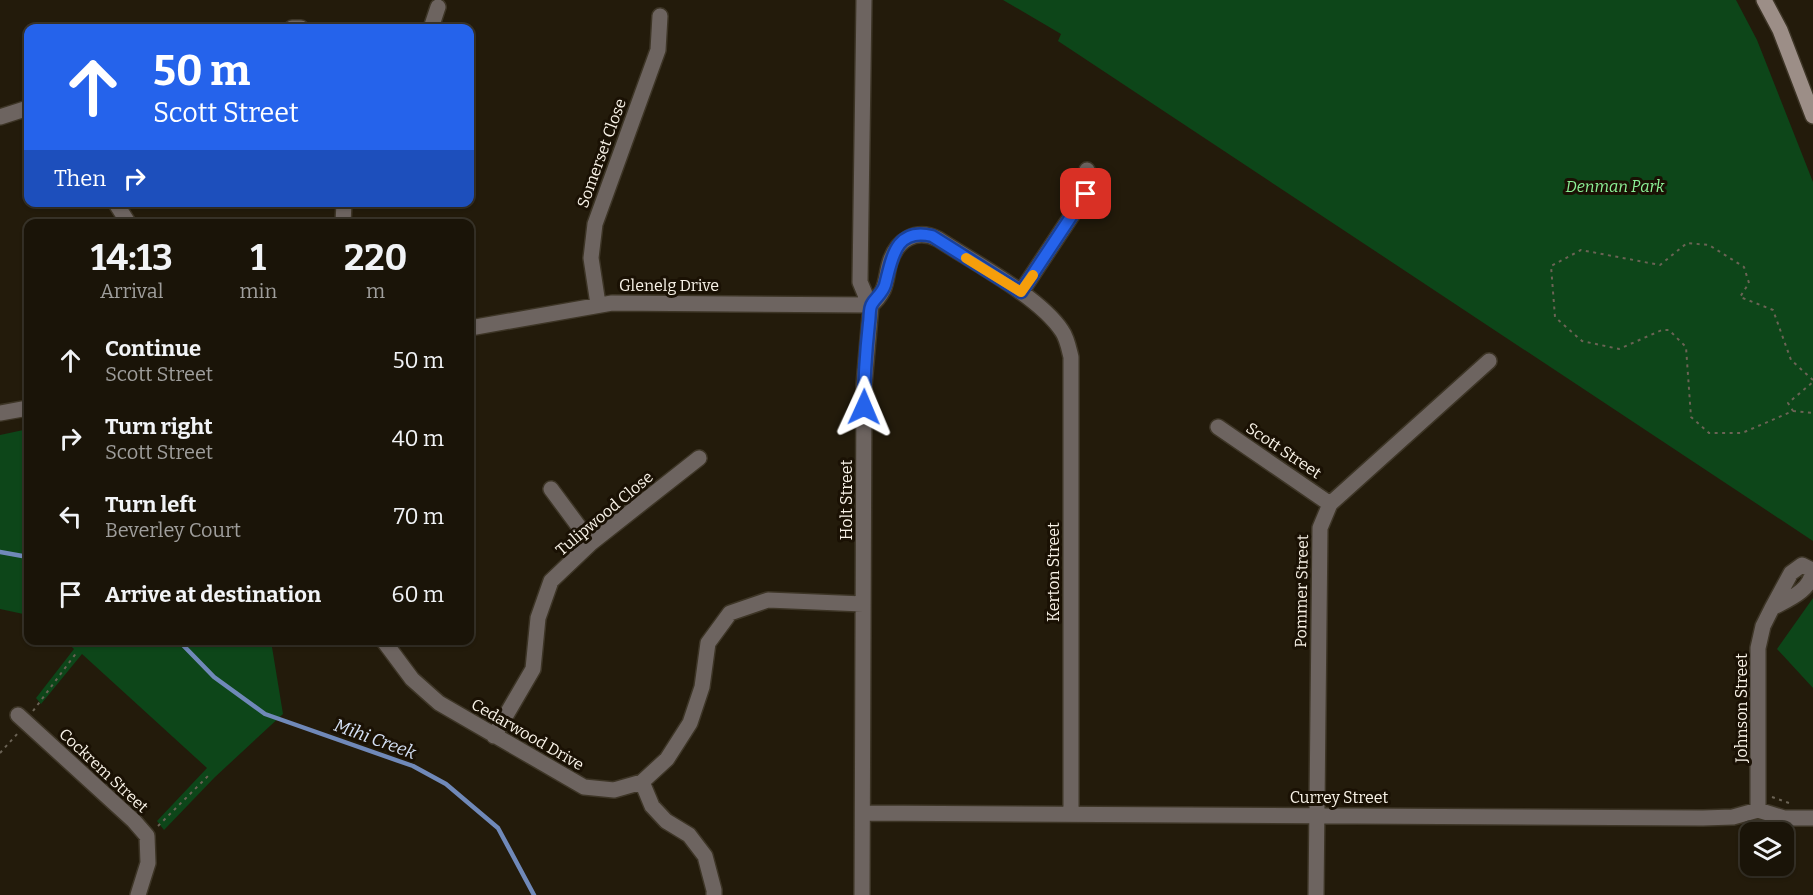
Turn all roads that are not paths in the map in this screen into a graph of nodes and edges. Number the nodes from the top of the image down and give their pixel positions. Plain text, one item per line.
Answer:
1 (864, 0) edge
2 (1764, 0) edge
3 (438, 7) dead end
4 (660, 16) dead end
5 (432, 24) edge
6 (24, 109) edge
7 (1813, 116) edge
8 (0, 117) edge
9 (1087, 170) dead end
10 (1021, 292) junction
11 (598, 304) junction
12 (871, 305) junction
13 (474, 327) edge
14 (1489, 361) dead end
15 (24, 409) edge
16 (0, 413) edge
17 (1218, 427) dead end
18 (699, 458) dead end
19 (551, 489) dead end
20 (1330, 504) junction
21 (591, 543) junction
22 (863, 604) junction
23 (1772, 608) dead end
24 (387, 645) edge
25 (22, 719) road end
26 (494, 735) junction
27 (642, 782) junction
28 (1758, 804) junction
29 (863, 813) junction
30 (1071, 813) junction
31 (1317, 815) junction
32 (1813, 818) edge
33 (138, 895) edge
34 (714, 895) edge
35 (862, 895) edge
36 (1316, 895) edge

1 - 12 street, Holt Street
2 - 7 main road
3 - 5 street
4 - 11 street, Somerset Close
6 - 8 street
9 - 10 street
10 - 12 street
10 - 30 street, Kerton Street
11 - 12 street, Glenelg Drive
11 - 13 street, Glenelg Drive
12 - 22 street, Holt Street
14 - 20 street, Pommer Street
15 - 16 street
17 - 20 street, Scott Street
18 - 21 street, Tulipwood Close
19 - 21 street
20 - 31 street, Pommer Street
21 - 26 street, Tulipwood Close
22 - 27 street, Cedarwood Drive
22 - 29 street, Holt Street
23 - 28 street, Johnson Street
24 - 26 street, Cedarwood Drive
25 - 33 street, Cockrem Street
26 - 27 street, Cedarwood Drive
27 - 34 street
28 - 31 street, Currey Street
28 - 32 street, Currey Street
29 - 30 street, Currey Street
29 - 35 street, Holt Street
30 - 31 street, Currey Street
31 - 36 street, Pommer Street

